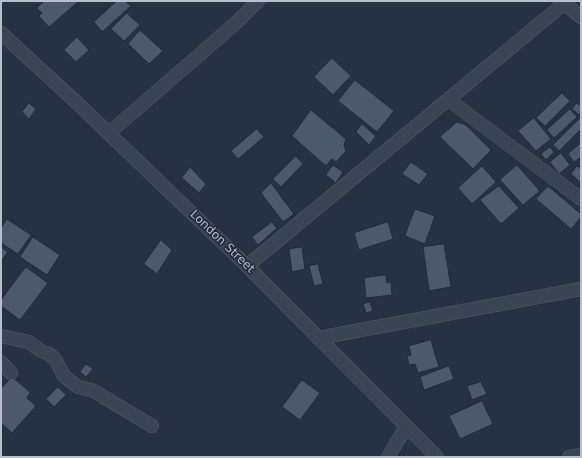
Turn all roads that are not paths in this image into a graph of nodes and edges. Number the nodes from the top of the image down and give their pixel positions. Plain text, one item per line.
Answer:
1 (258, 1) edge
2 (566, 2) edge
3 (581, 17) edge
4 (1, 34) edge
5 (449, 100) junction
6 (109, 133) junction
7 (581, 199) edge
8 (247, 266) junction
9 (581, 289) edge
10 (1, 336) edge
11 (318, 338) junction
12 (1, 362) edge
13 (11, 373) dead end
14 (152, 426) dead end
15 (406, 427) junction
16 (581, 455) edge
17 (388, 457) edge
18 (437, 457) edge
19 (568, 457) edge

1 - 6 street
2 - 3 street
2 - 5 street
4 - 6 street, London Street
5 - 7 street
5 - 8 street
6 - 8 street, London Street
8 - 11 street, London Street
9 - 11 street
10 - 14 street
11 - 15 street, London Street
12 - 13 street
15 - 17 street
15 - 18 street, London Street
16 - 19 street

